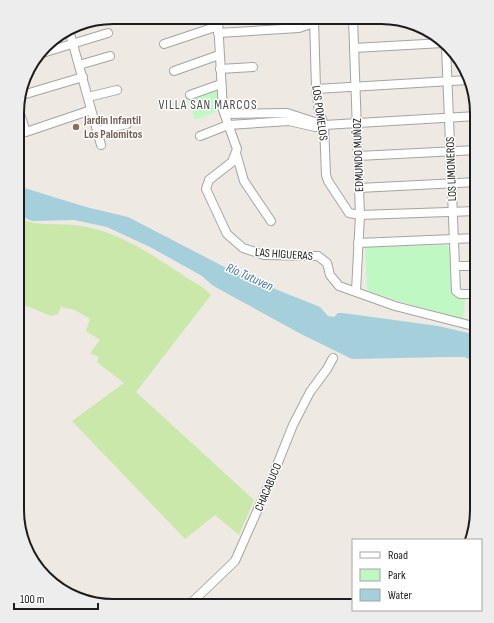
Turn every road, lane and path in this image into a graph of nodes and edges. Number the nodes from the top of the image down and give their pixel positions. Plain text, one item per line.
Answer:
1 (308, 24) edge
2 (313, 24) edge
3 (353, 24) edge
4 (218, 26) edge
5 (108, 33) dead end
6 (71, 35) edge
7 (73, 43) junction
8 (436, 43) edge
9 (164, 44) dead end
10 (354, 48) junction
11 (49, 51) edge
12 (446, 52) edge
13 (220, 55) junction
14 (110, 56) dead end
15 (79, 65) junction
16 (253, 67) dead end
17 (220, 69) junction
18 (174, 71) dead end
19 (82, 77) junction
20 (463, 80) edge
21 (448, 81) junction
22 (221, 84) junction
23 (355, 86) junction
24 (316, 89) junction
25 (117, 90) dead end
26 (26, 94) edge
27 (190, 96) dead end
28 (88, 97) junction
29 (91, 110) junction
30 (224, 114) junction
31 (470, 116) edge
32 (449, 118) junction
33 (357, 123) junction
34 (127, 124) dead end
35 (228, 125) junction
36 (324, 125) junction
37 (24, 126) edge
38 (97, 131) junction
39 (200, 136) dead end
40 (101, 145) dead end
41 (470, 150) edge
42 (451, 151) junction
43 (236, 153) junction
44 (358, 156) junction
45 (470, 183) edge
46 (452, 184) junction
47 (359, 188) junction
48 (470, 211) edge
49 (453, 212) junction
50 (360, 215) junction
51 (271, 221) dead end
52 (470, 238) edge
53 (454, 239) junction
54 (358, 243) junction
55 (455, 266) junction
56 (470, 266) edge
57 (356, 291) junction
58 (470, 294) edge
59 (470, 325) edge
60 (333, 358) dead end
61 (195, 599) edge

1 - 4 street
2 - 24 street, LOS POMELOS
3 - 10 street, EDMUNDO MUÑOZ
4 - 9 street
4 - 13 street
5 - 7 street
6 - 7 street
7 - 11 street
7 - 15 street
8 - 10 street
10 - 23 street, EDMUNDO MUÑOZ
12 - 21 street, LOS LIMONEROS
13 - 17 street
13 - 18 street
14 - 15 street
15 - 19 street
16 - 17 street
17 - 22 street
19 - 26 street
19 - 28 street
20 - 21 street
21 - 23 street
21 - 32 street, LOS LIMONEROS
22 - 27 street
22 - 30 street
23 - 24 street
23 - 33 street, EDMUNDO MUÑOZ
24 - 36 street, LOS POMELOS
25 - 28 street
28 - 29 street
29 - 37 street
29 - 38 street
30 - 35 street
30 - 36 street
31 - 32 street
32 - 33 street
32 - 42 street, LOS LIMONEROS
33 - 36 street
33 - 44 street, EDMUNDO MUÑOZ
34 - 38 street
35 - 36 street
35 - 39 street
35 - 43 street
36 - 50 street, LOS POMELOS
38 - 40 street
41 - 42 street
42 - 44 street
42 - 46 street, LOS LIMONEROS
43 - 51 street
43 - 57 street, LAS HIGUERAS
44 - 47 street, EDMUNDO MUÑOZ
45 - 46 street
46 - 47 street
46 - 49 street, LOS LIMONEROS
47 - 50 street, EDMUNDO MUÑOZ
48 - 49 street
49 - 50 street
49 - 53 street, LOS LIMONEROS
50 - 54 street, EDMUNDO MUÑOZ
52 - 53 street
53 - 54 street
53 - 55 street, LOS LIMONEROS
54 - 57 street, EDMUNDO MUÑOZ
55 - 56 street
55 - 58 street, LOS LIMONEROS
57 - 59 street
60 - 61 street, CHACABUCO

